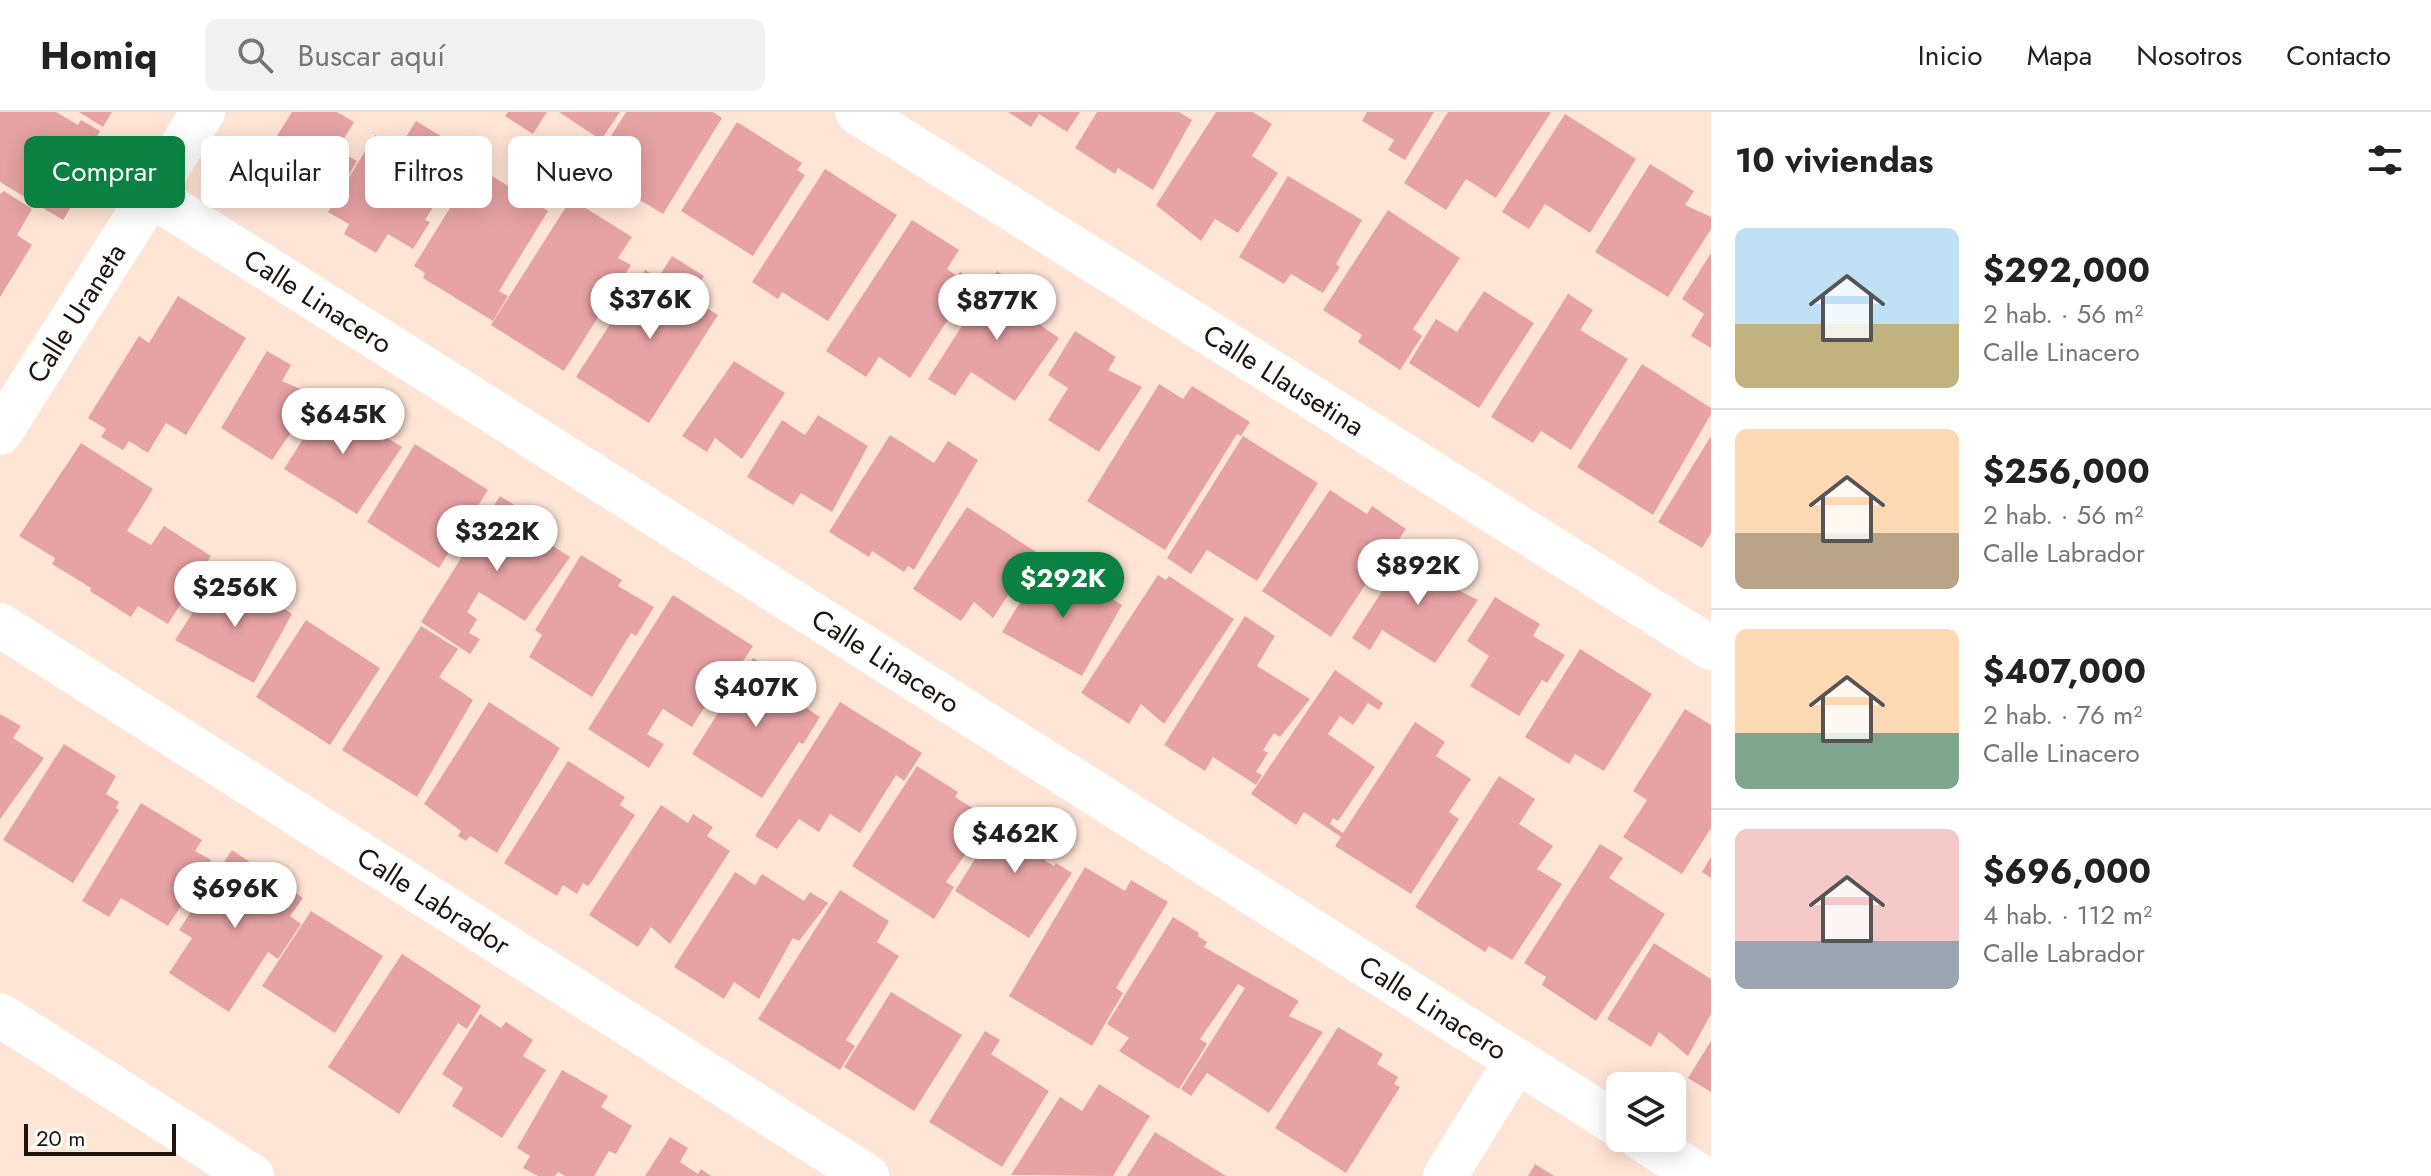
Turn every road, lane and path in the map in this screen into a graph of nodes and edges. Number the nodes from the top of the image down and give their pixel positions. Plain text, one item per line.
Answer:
1 (203, 112) edge
2 (857, 112) edge
3 (185, 141) edge
4 (143, 208) edge
5 (171, 208) edge
6 (0, 433) edge
7 (0, 625) edge
8 (1711, 648) edge
9 (0, 1015) edge
10 (1516, 1061) junction
11 (1606, 1117) edge
12 (1662, 1152) edge
13 (252, 1176) edge
14 (867, 1176) edge
15 (1445, 1176) edge
16 (1700, 1176) edge

1 - 3 street, Calle Uraneta
2 - 8 street, Calle Llausetina
4 - 6 street, Calle Uraneta
5 - 10 street, Calle Linacero
7 - 14 street, Calle Labrador
9 - 13 street
10 - 11 street, Calle Linacero
10 - 15 street
12 - 16 street

